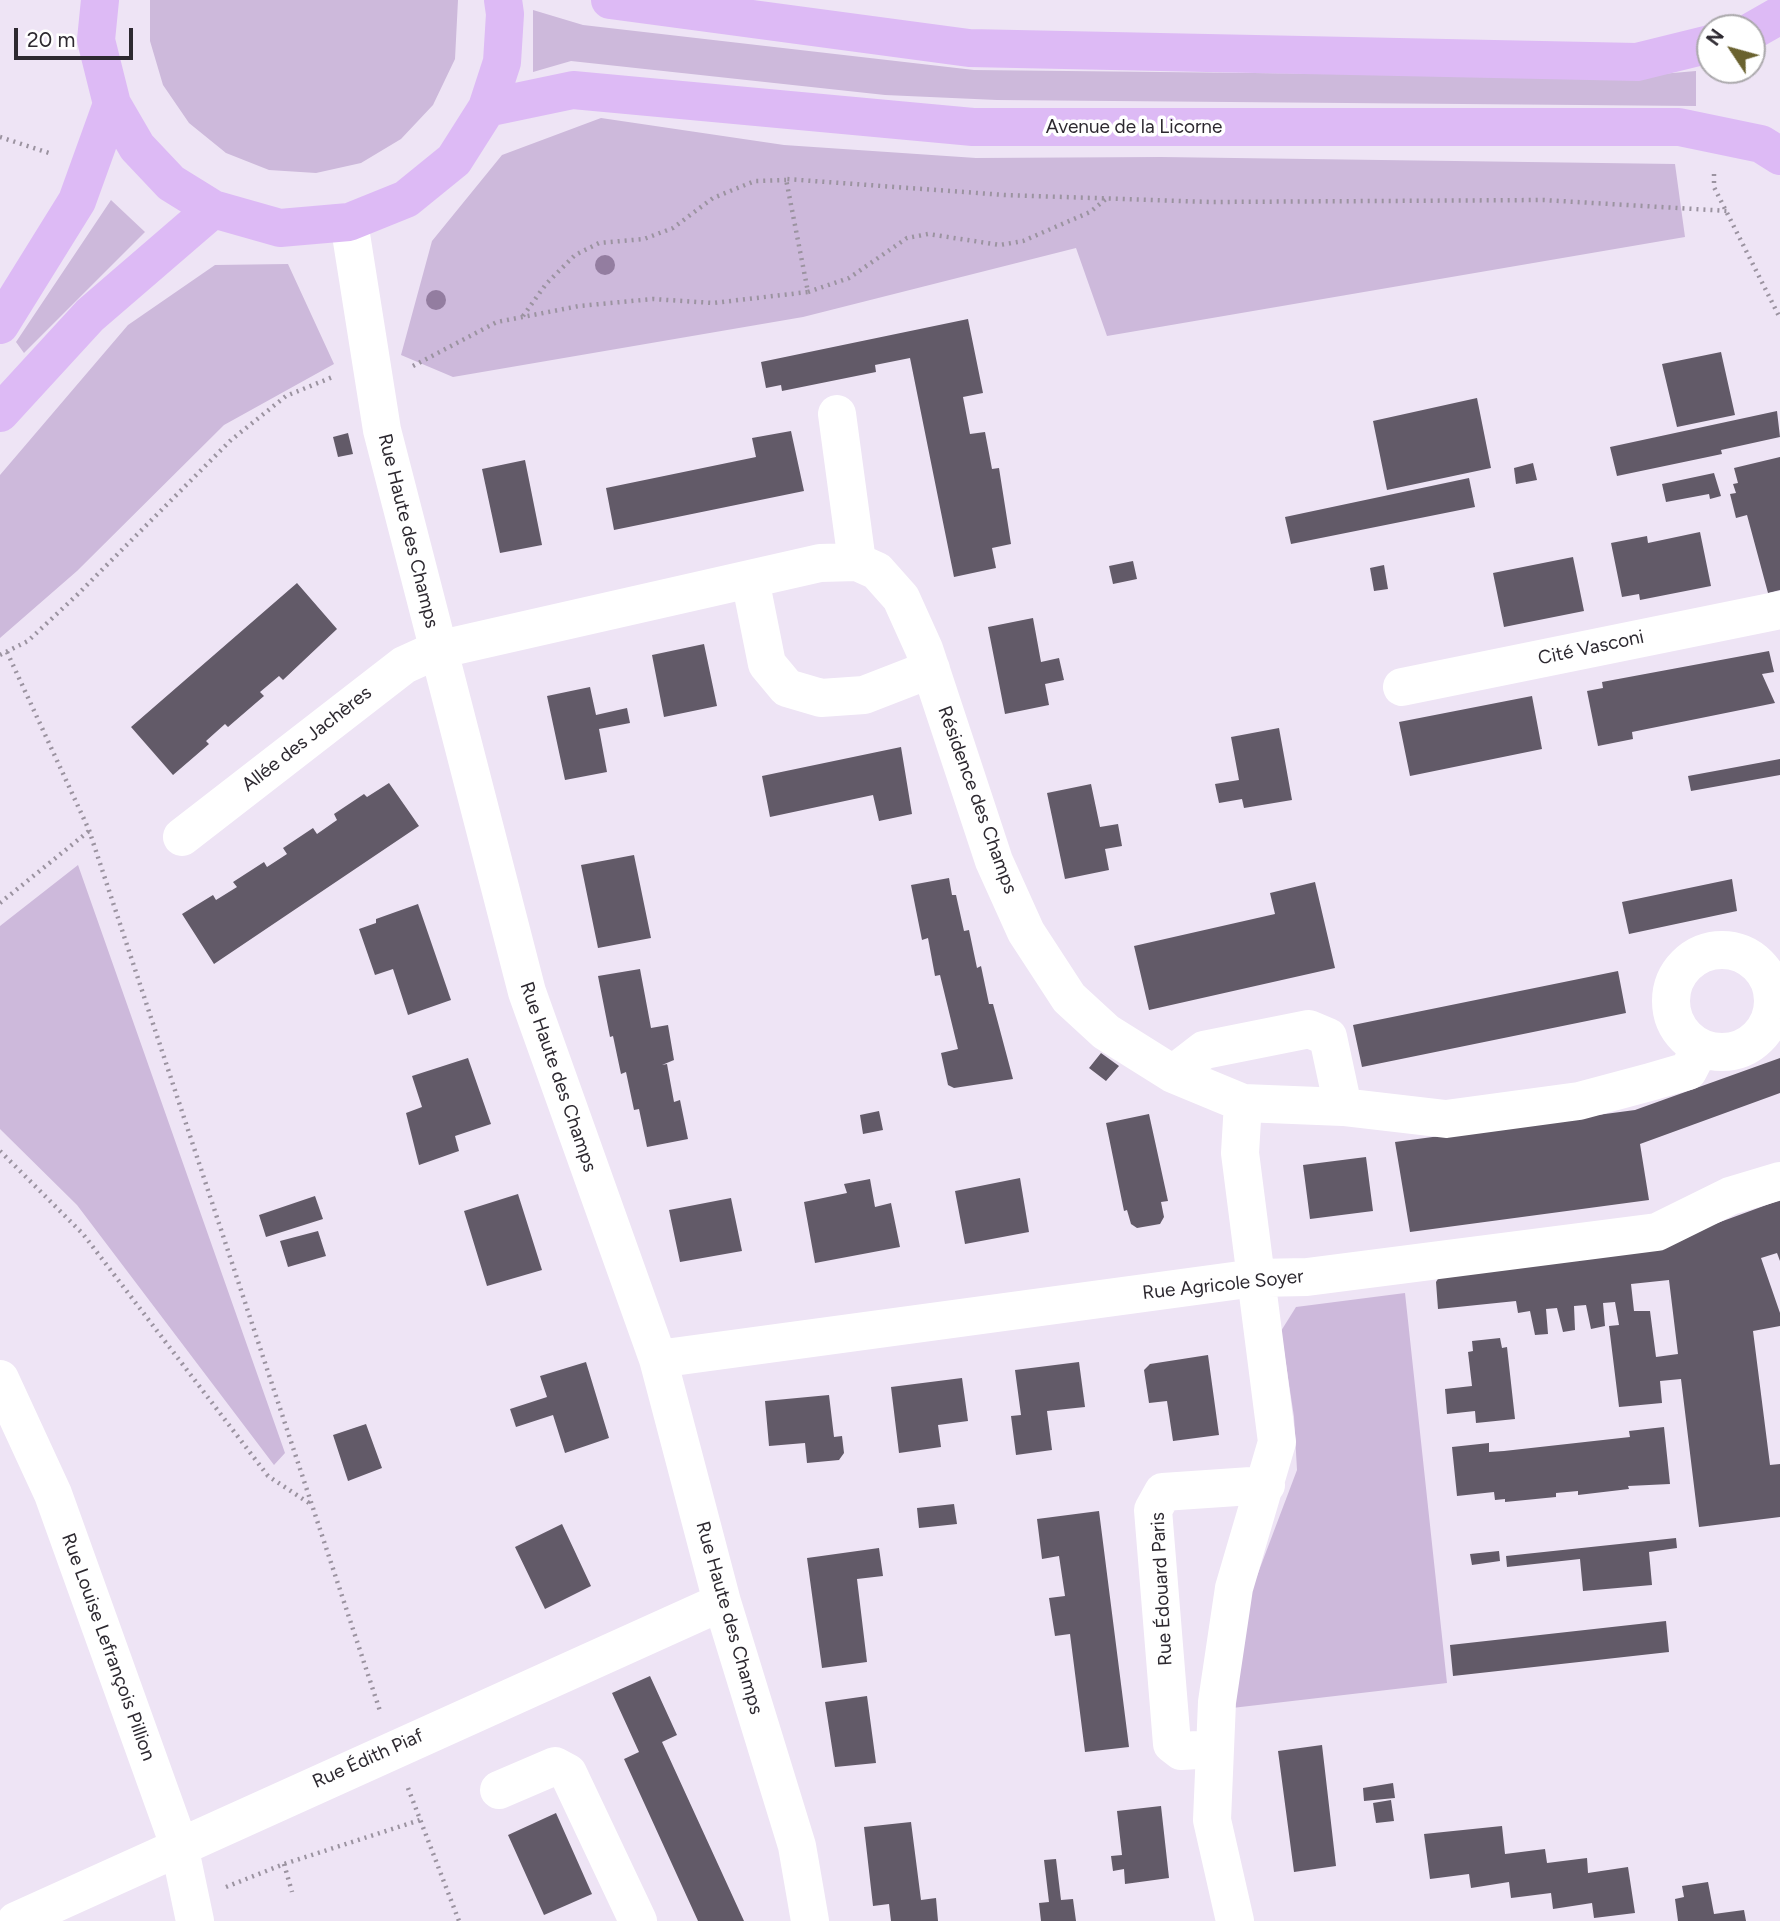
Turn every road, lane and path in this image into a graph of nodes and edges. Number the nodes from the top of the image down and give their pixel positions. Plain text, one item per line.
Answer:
1 (100, 0) edge
2 (503, 0) edge
3 (610, 0) edge
4 (1696, 47) edge
5 (112, 104) junction
6 (487, 108) junction
7 (0, 137) edge
8 (1780, 156) edge
9 (62, 157) dead end
10 (786, 180) junction
11 (1106, 199) junction
12 (213, 209) junction
13 (349, 222) junction
14 (808, 292) junction
15 (522, 317) junction
16 (1780, 318) edge
17 (0, 325) edge
18 (373, 372) junction
19 (0, 413) edge
20 (837, 414) dead end
21 (857, 562) junction
22 (750, 579) junction
23 (1780, 610) edge
24 (437, 650) junction
25 (7, 652) junction
26 (0, 656) edge
27 (931, 669) junction
28 (1402, 687) dead end
29 (89, 831) junction
30 (182, 837) dead end
31 (0, 903) edge
32 (1776, 1011) edge
33 (1700, 1048) junction
34 (1173, 1074) junction
35 (1243, 1103) junction
36 (1343, 1107) junction
37 (0, 1151) edge
38 (1780, 1181) edge
39 (1255, 1278) junction
40 (657, 1359) junction
41 (0, 1379) edge
42 (1266, 1485) junction
43 (314, 1505) junction
44 (722, 1602) junction
45 (1215, 1749) junction
46 (398, 1762) junction
47 (499, 1790) dead end
48 (420, 1820) junction
49 (179, 1845) junction
50 (284, 1864) junction
51 (292, 1892) dead end
52 (193, 1911) edge
53 (16, 1921) edge
54 (459, 1921) edge
55 (638, 1921) edge
56 (810, 1921) edge
57 (1235, 1921) edge

1 - 5 main road
2 - 6 main road
3 - 4 main road
5 - 12 main road
5 - 17 main road
6 - 8 main road, Avenue de la Licorne
6 - 13 main road
7 - 9 path
10 - 11 path
10 - 14 path
10 - 15 path
11 - 14 path
11 - 16 path
12 - 13 main road
12 - 19 main road
13 - 18 street, Rue Haute des Champs
14 - 15 path
15 - 18 path
18 - 24 street, Rue Haute des Champs
18 - 25 path
20 - 21 street
21 - 22 street
21 - 27 street, Résidence des Champs
22 - 24 street
22 - 27 street
23 - 28 street, Cité Vasconi
24 - 30 street, Allée des Jachères
24 - 40 street, Rue Haute des Champs
25 - 26 path
25 - 29 path
27 - 34 street, Résidence des Champs
29 - 31 path
29 - 43 path
32 - 33 street
32 - 33 street
33 - 36 street, Résidence des Champs
34 - 35 street, Résidence des Champs
34 - 36 street
35 - 36 street, Résidence des Champs
35 - 39 street
37 - 43 path
38 - 39 street, Rue Agricole Soyer
39 - 40 street, Rue Agricole Soyer
39 - 42 street
40 - 44 street, Rue Haute des Champs
41 - 49 street, Rue Louise Lefrançois Pillion
42 - 45 street
42 - 45 street, Rue Édouard Paris
43 - 46 path
44 - 46 street, Rue Édith Piaf
44 - 56 street, Rue Haute des Champs
45 - 57 street
46 - 48 path
46 - 49 street, Rue Édith Piaf
47 - 55 street
48 - 50 path
48 - 54 path
49 - 52 street, Rue Louise Lefrançois Pillion
49 - 53 street, Rue Édith Piaf
50 - 51 path
50 - 52 path

